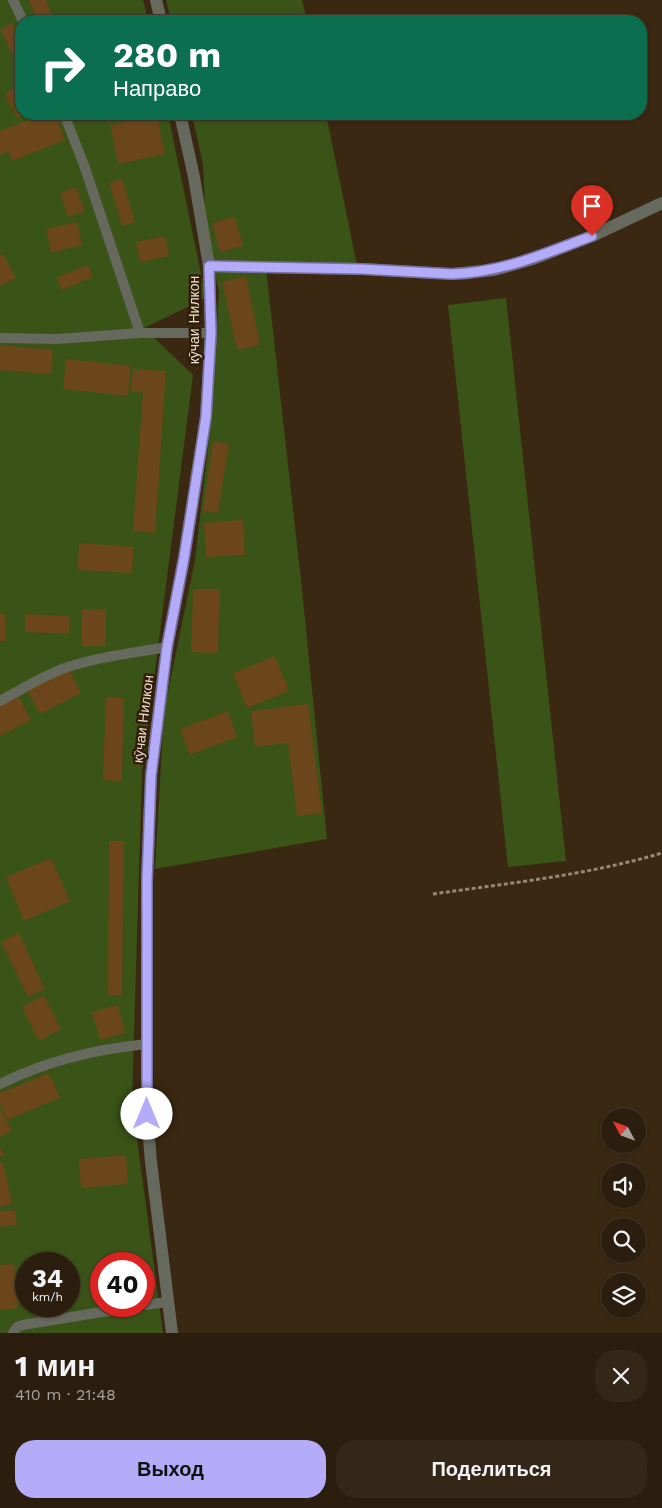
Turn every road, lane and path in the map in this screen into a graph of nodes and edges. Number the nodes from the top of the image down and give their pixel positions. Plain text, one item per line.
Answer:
1 (13, 0) edge
2 (156, 0) edge
3 (20, 15) edge
4 (160, 15) edge
5 (66, 120) edge
6 (181, 120) edge
7 (662, 203) edge
8 (209, 266) junction
9 (211, 333) junction
10 (140, 334) junction
11 (0, 338) edge
12 (167, 647) junction
13 (0, 701) edge
14 (662, 853) edge
15 (433, 894) dead end
16 (147, 1044) junction
17 (0, 1084) edge
18 (168, 1302) junction
19 (155, 1304) edge
20 (90, 1314) edge
21 (13, 1333) edge
22 (172, 1333) edge

1 - 3 lane
2 - 4 street
5 - 10 lane
6 - 8 street, кӯчаи Нилкон
7 - 8 street
8 - 9 street, кӯчаи Нилкон
9 - 10 lane
9 - 12 street, кӯчаи Нилкон
10 - 11 lane
12 - 13 lane
12 - 16 street, кӯчаи Нилкон
14 - 15 path
16 - 17 lane
16 - 18 street, кӯчаи Нилкон
18 - 19 lane
18 - 22 street, кӯчаи Нилкон
20 - 21 lane

